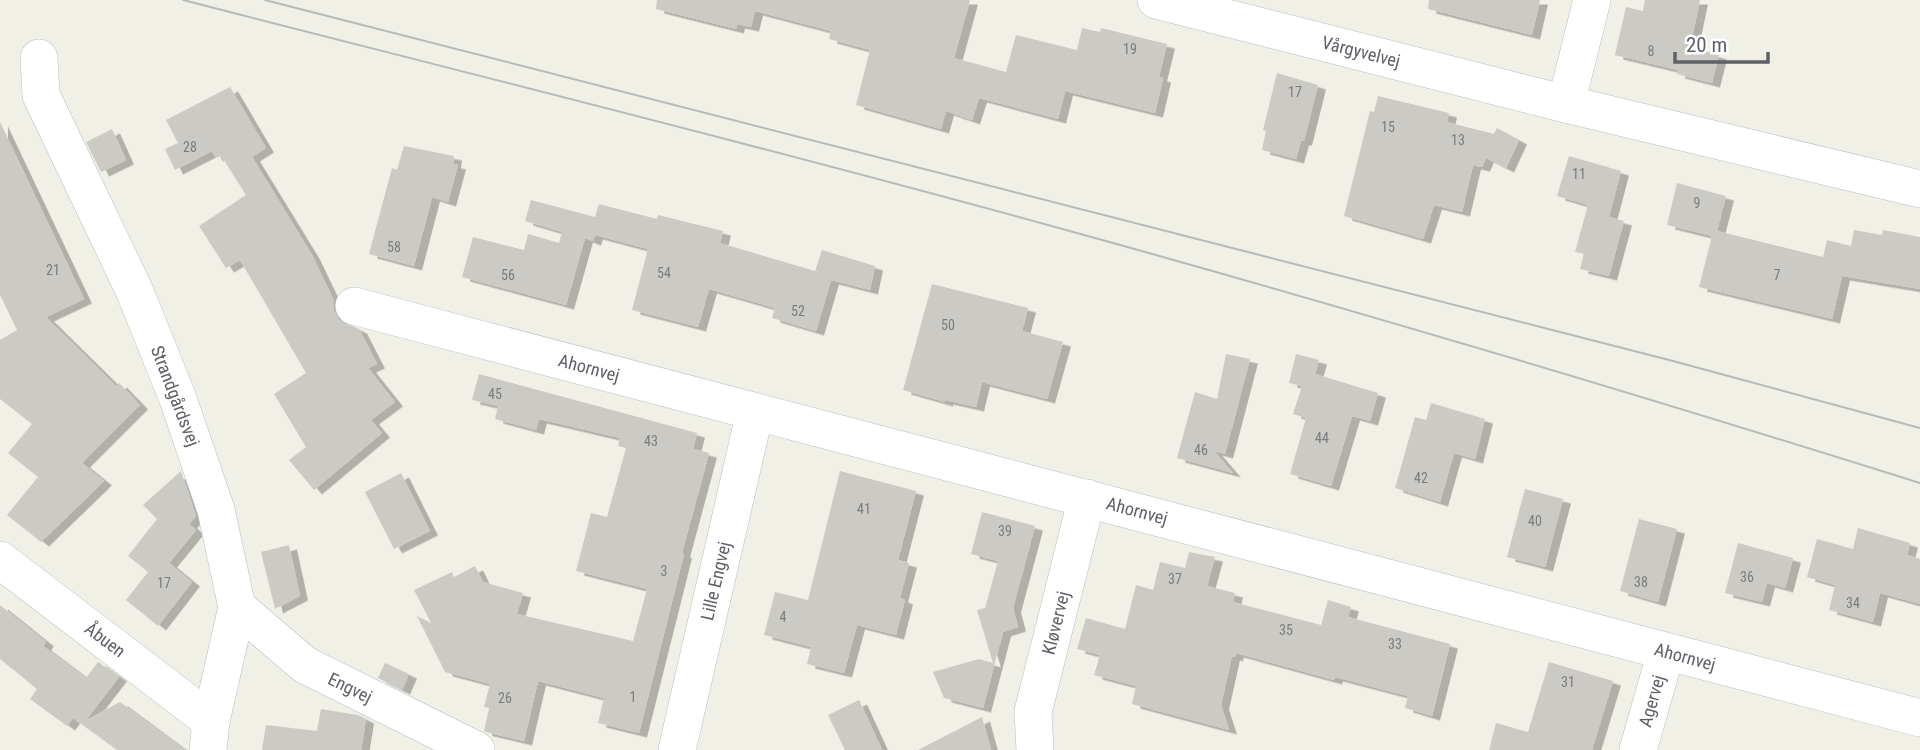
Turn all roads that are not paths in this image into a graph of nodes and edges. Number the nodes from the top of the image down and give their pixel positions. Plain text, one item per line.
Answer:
1 (1156, 0) edge
2 (1592, 0) edge
3 (39, 58) dead end
4 (1566, 104) junction
5 (1920, 189) edge
6 (354, 306) dead end
7 (755, 412) junction
8 (1087, 498) junction
9 (0, 560) edge
10 (237, 607) junction
11 (1666, 652) junction
12 (1920, 718) edge
13 (210, 736) edge
14 (476, 750) edge
15 (677, 750) edge
16 (1035, 750) edge
17 (1638, 750) edge

1 - 4 street, Vårgyvelvej
2 - 4 street
3 - 10 street, Strandgårdsvej
4 - 5 street, Vårgyvelvej
6 - 7 street, Ahornvej
7 - 8 street, Ahornvej
7 - 15 street, Lille Engvej
8 - 11 street, Ahornvej
8 - 16 street, Kløvervej
9 - 13 street, Åbuen
10 - 13 street, Strandgårdsvej
10 - 14 street, Engvej
11 - 12 street, Ahornvej
11 - 17 street, Agervej

